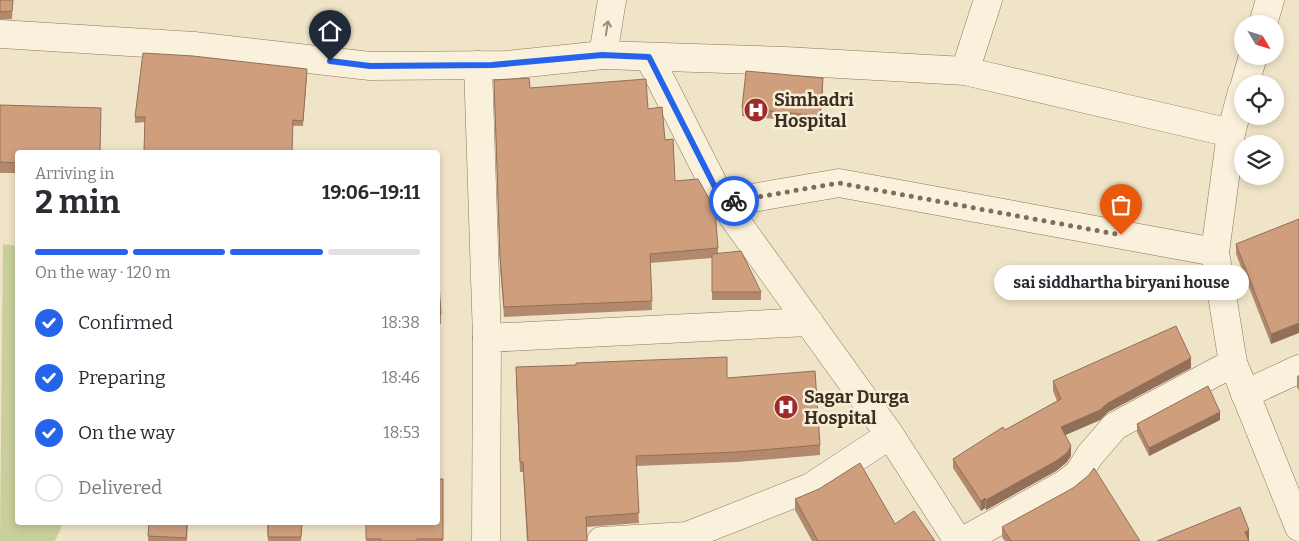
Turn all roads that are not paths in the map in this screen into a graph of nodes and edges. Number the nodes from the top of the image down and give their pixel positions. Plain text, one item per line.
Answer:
1 (612, 0) edge
2 (988, 0) edge
3 (1270, 0) edge
4 (1266, 15) edge
5 (0, 34) edge
6 (602, 55) junction
7 (649, 57) junction
8 (478, 65) junction
9 (964, 71) junction
10 (1234, 119) edge
11 (1230, 133) junction
12 (723, 203) junction
13 (1214, 252) junction
14 (809, 322) junction
15 (488, 338) junction
16 (1233, 363) junction
17 (1299, 369) edge
18 (1245, 394) junction
19 (890, 434) junction
20 (1298, 520) edge
21 (486, 541) edge
22 (601, 541) edge
23 (958, 541) edge
24 (963, 541) edge

6 -> 1 street
2 - 9 street
3 - 4 street
5 - 8 street
6 - 7 street
6 - 8 street
7 - 9 street
7 - 12 street
8 - 15 street
9 - 11 street
10 - 11 street
11 - 13 street
12 - 13 street
12 - 14 street
13 - 16 street
14 - 15 street
14 - 19 street
15 - 21 street
16 - 18 street
16 - 24 street
17 - 18 street
18 - 20 street
19 - 22 street
19 - 23 street

